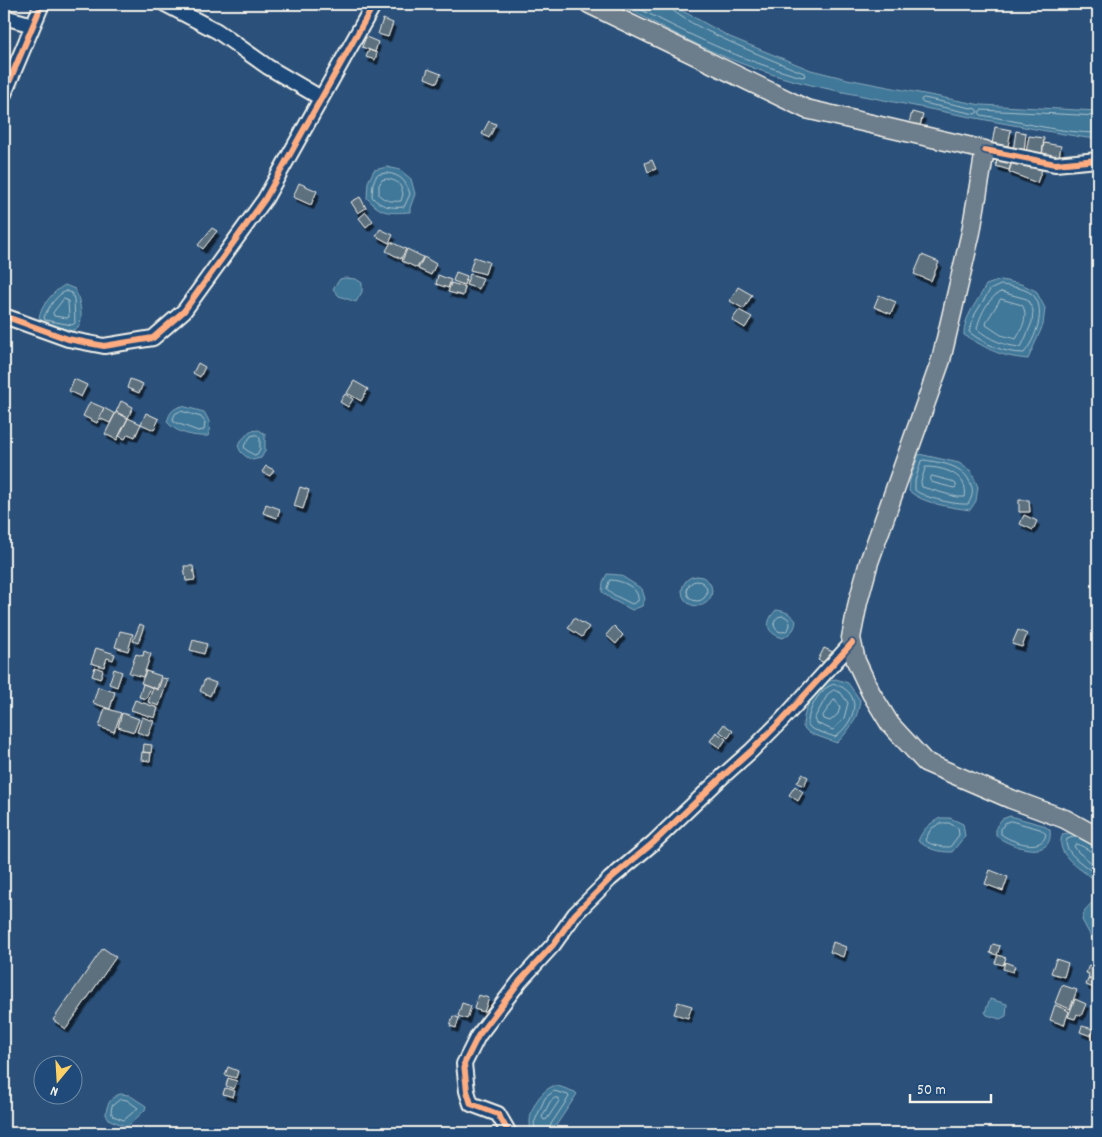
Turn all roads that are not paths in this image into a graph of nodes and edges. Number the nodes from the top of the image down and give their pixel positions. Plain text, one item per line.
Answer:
1 (42, 4) edge
2 (165, 4) edge
3 (374, 4) edge
4 (588, 4) edge
5 (4, 17) edge
6 (33, 25) junction
7 (4, 94) edge
8 (321, 98) junction
9 (986, 150) junction
10 (1098, 160) edge
11 (4, 316) edge
12 (852, 643) junction
13 (1098, 837) edge
14 (509, 1133) edge

1 - 6 street
2 - 8 street
3 - 8 street
4 - 9 main road
5 - 6 street
6 - 7 street
8 - 11 street
9 - 10 street
9 - 12 main road
12 - 13 main road
12 - 14 street

